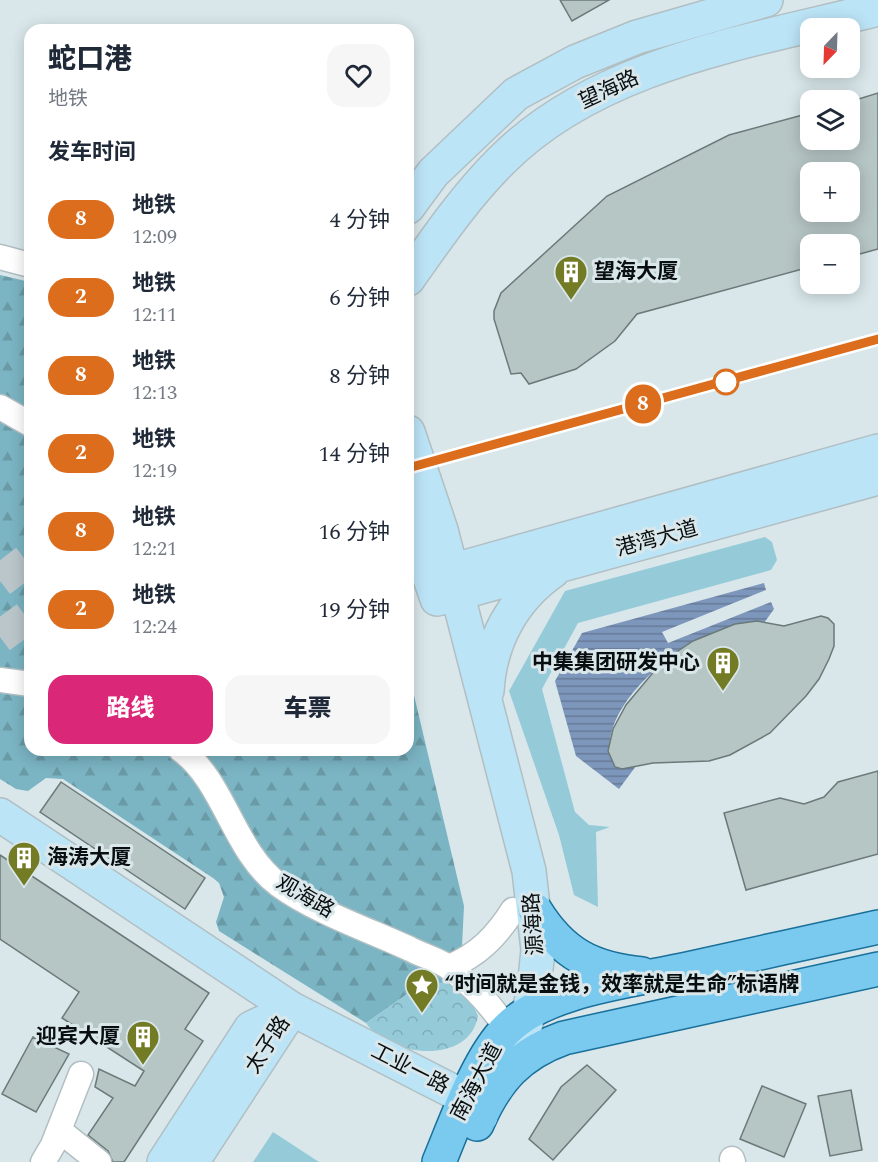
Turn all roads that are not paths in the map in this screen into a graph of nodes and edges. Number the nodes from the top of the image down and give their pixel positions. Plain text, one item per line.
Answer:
1 (748, 2) edge
2 (878, 9) edge
3 (414, 199) edge
4 (0, 257) edge
5 (24, 263) edge
6 (414, 271) edge
7 (0, 406) edge
8 (24, 420) edge
9 (414, 450) edge
10 (878, 451) edge
11 (878, 478) edge
12 (414, 525) edge
13 (560, 566) junction
14 (448, 588) junction
15 (0, 680) edge
16 (24, 683) edge
17 (486, 703) junction
18 (186, 756) edge
19 (0, 815) edge
20 (524, 910) junction
21 (878, 927) edge
22 (449, 967) junction
23 (878, 969) edge
24 (234, 972) junction
25 (659, 976) junction
26 (517, 1021) junction
27 (297, 1022) junction
28 (256, 1041) junction
29 (517, 1062) junction
30 (81, 1074) dead end
31 (468, 1110) junction
32 (59, 1130) junction
33 (43, 1162) edge
34 (99, 1162) edge
35 (164, 1162) edge
36 (192, 1162) edge
37 (439, 1162) edge
38 (462, 1162) edge

1 - 3 main road, 望海路
2 - 6 main road, 望海路
4 - 5 street
7 - 8 street
9 - 14 main road, 源海路
10 - 14 main road, 港湾大道
11 - 13 main road, 港湾大道
12 - 14 main road, 源海路
13 - 14 main road, 港湾大道
13 - 17 main road
14 - 17 main road, 源海路
14 - 20 main road, 源海路
15 - 16 street
17 - 20 main road, 源海路
18 - 22 street, 观海路
19 - 24 main road, 工业一路
20 - 22 street
20 - 25 main road
20 - 26 main road, 源海路
21 - 25 main road
22 - 26 street, 观海路
23 - 29 main road, 南海大道
24 - 27 main road, 工业一路
24 - 28 main road
25 - 26 main road
26 - 29 main road, 源海路
26 - 31 main road, 南海大道
27 - 28 main road
27 - 31 main road, 工业一路
28 - 35 main road, 太子路
28 - 36 main road, 太子路
29 - 31 main road, 南海大道
30 - 32 street
31 - 37 main road, 南海大道
31 - 38 main road, 南海大道
32 - 33 street
32 - 34 street

